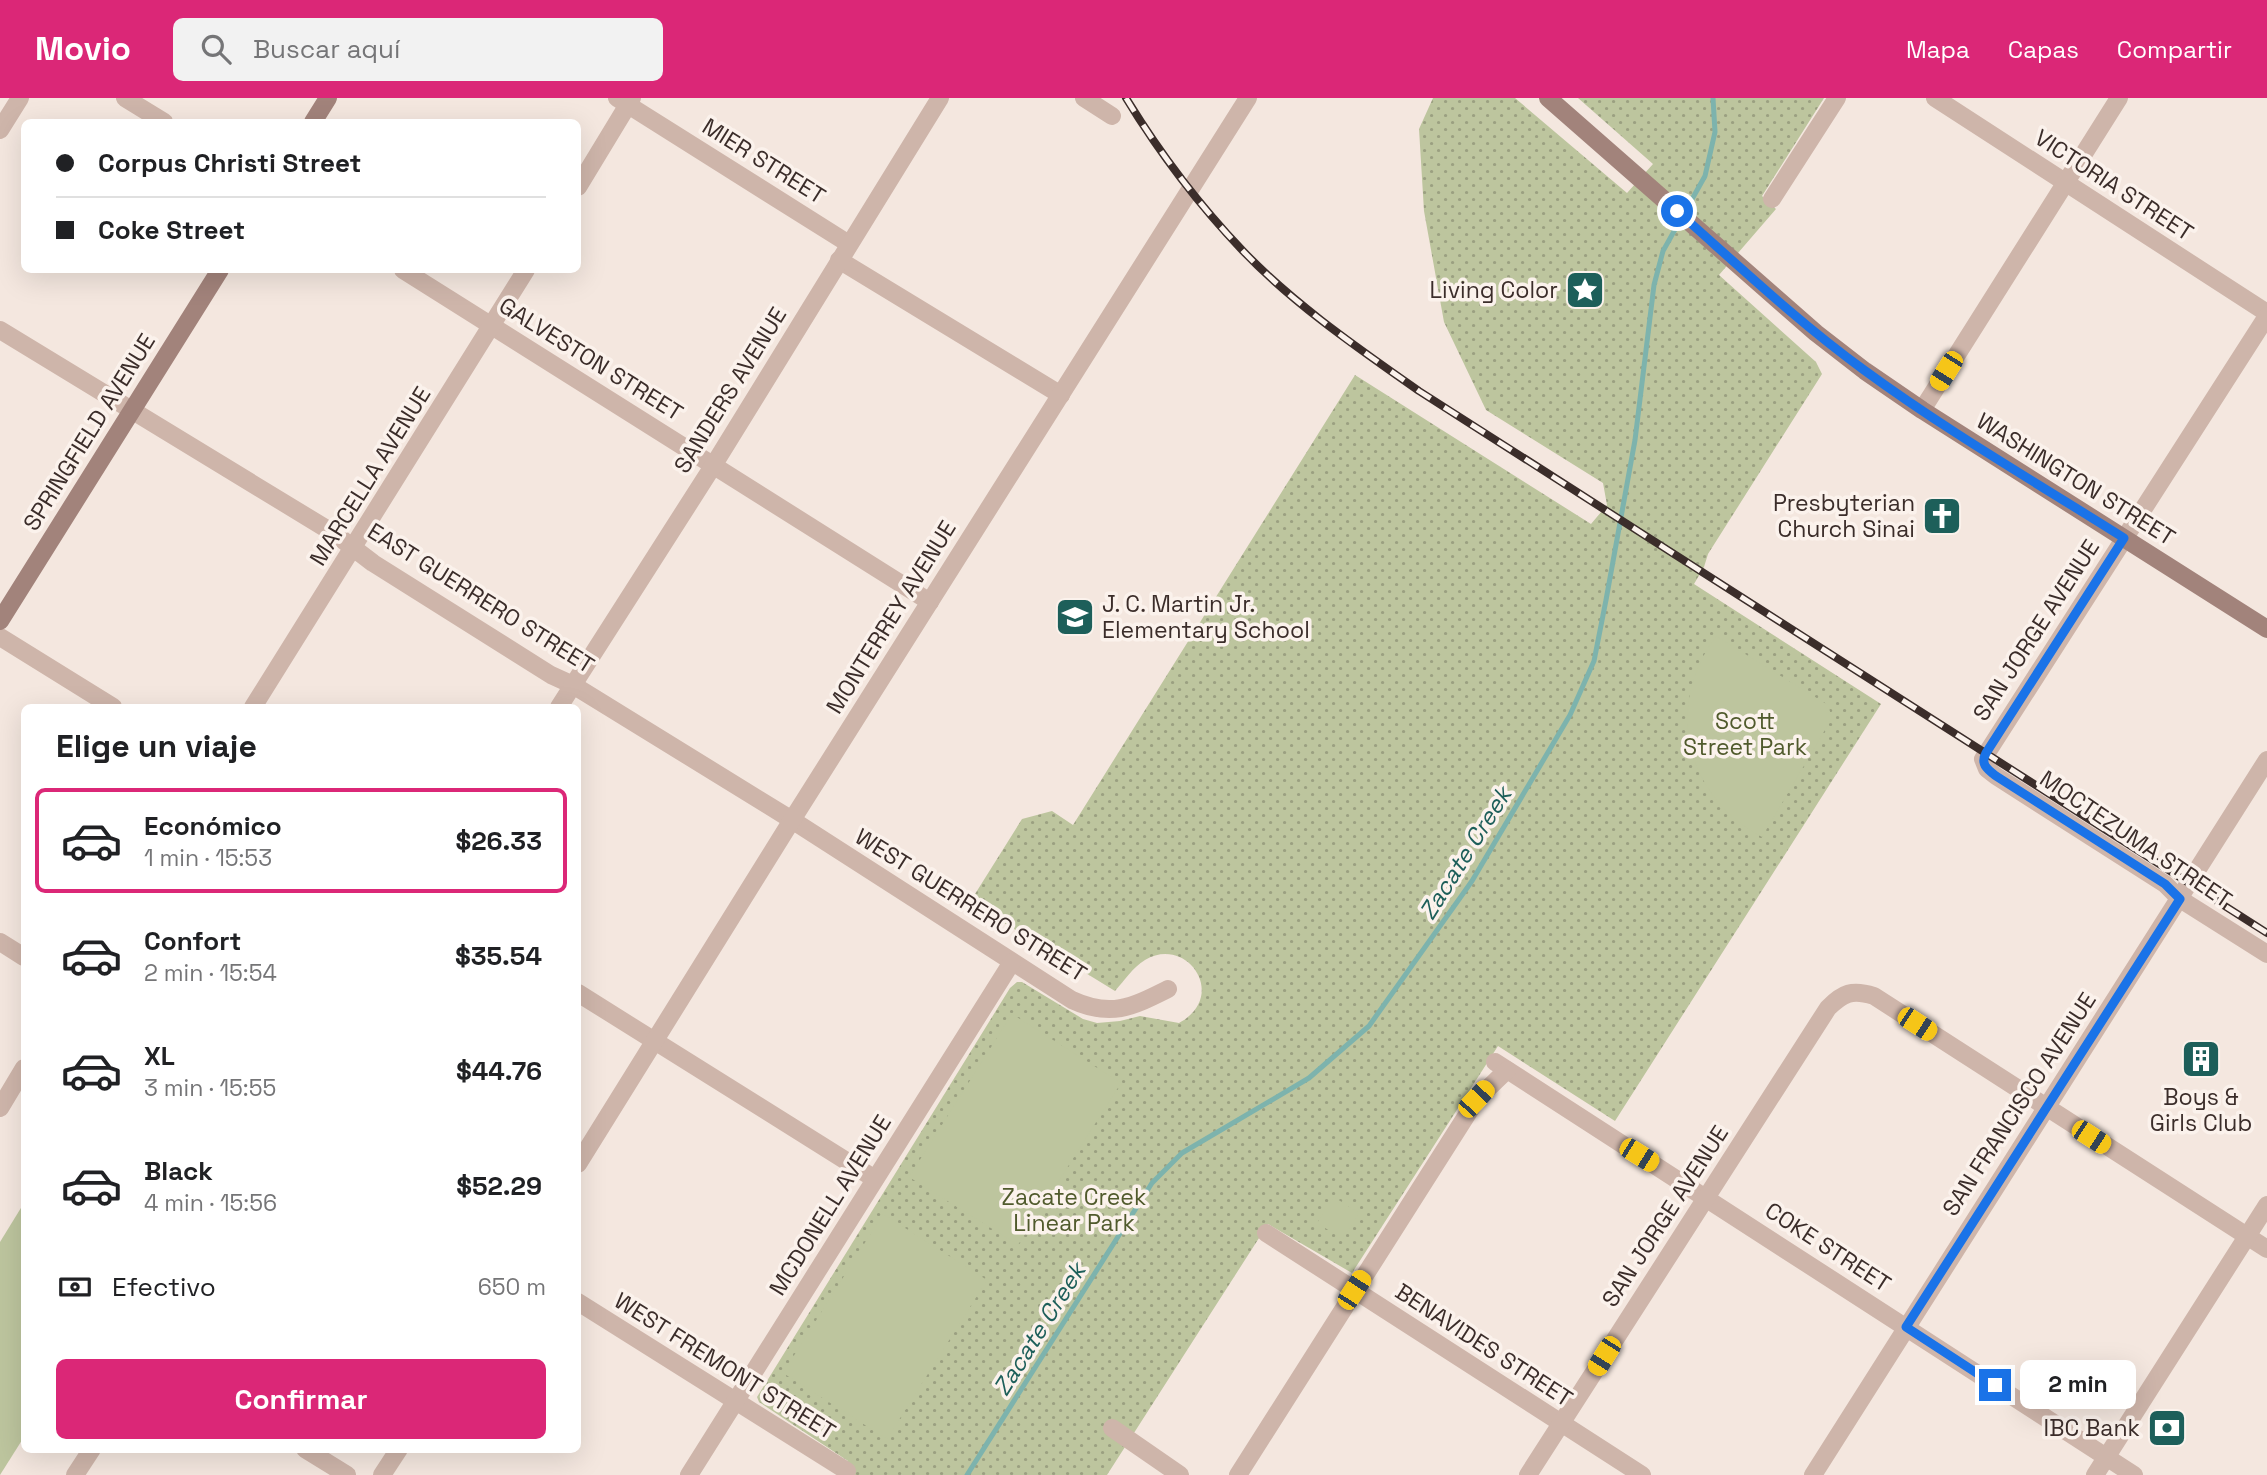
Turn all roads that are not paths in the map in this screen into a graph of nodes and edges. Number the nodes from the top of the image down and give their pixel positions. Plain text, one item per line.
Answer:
1 (20, 98) edge
2 (125, 98) edge
3 (328, 98) edge
4 (940, 98) edge
5 (1084, 98) edge
6 (1248, 98) edge
7 (1548, 98) edge
8 (1837, 98) edge
9 (1935, 98) edge
10 (2119, 98) edge
11 (626, 100) edge
12 (1112, 116) dead end
13 (159, 119) edge
14 (315, 119) edge
15 (0, 130) edge
16 (581, 182) edge
17 (2066, 182) junction
18 (1772, 199) dead end
19 (849, 244) junction
20 (839, 260) junction
21 (218, 273) edge
22 (408, 273) edge
23 (524, 273) edge
24 (2267, 315) edge
25 (492, 325) junction
26 (0, 330) edge
27 (1061, 395) junction
28 (133, 409) junction
29 (1922, 410) junction
30 (713, 466) junction
31 (2124, 538) junction
32 (354, 548) junction
33 (930, 602) junction
34 (0, 621) edge
35 (2267, 629) edge
36 (0, 637) edge
37 (573, 685) junction
38 (108, 704) edge
39 (255, 704) edge
40 (561, 704) edge
41 (1983, 759) joint
42 (2267, 760) edge
43 (792, 820) junction
44 (2180, 899) junction
45 (0, 942) edge
46 (2267, 954) edge
47 (21, 955) edge
48 (1012, 962) junction
49 (1168, 989) dead end
50 (581, 995) edge
51 (655, 1040) junction
52 (21, 1073) edge
53 (0, 1108) edge
54 (2046, 1108) junction
55 (581, 1159) edge
56 (875, 1179) junction
57 (1705, 1197) junction
58 (2267, 1205) edge
59 (1266, 1233) dead end
60 (2247, 1237) junction
61 (2267, 1249) edge
62 (1354, 1290) junction
63 (581, 1304) edge
64 (1906, 1327) junction
65 (736, 1401) junction
66 (1561, 1424) junction
67 (1112, 1428) dead end
68 (89, 1453) edge
69 (311, 1453) edge
70 (396, 1453) edge
71 (2106, 1457) junction
72 (847, 1471) dead end
73 (75, 1475) edge
74 (347, 1475) edge
75 (382, 1475) edge
76 (689, 1475) edge
77 (1180, 1475) edge
78 (1238, 1475) edge
79 (1528, 1475) edge
80 (1642, 1475) edge
81 (1813, 1475) edge
82 (2095, 1475) edge
83 (2134, 1475) edge

1 - 15 street
2 - 13 street
3 - 14 main road
4 - 19 street, SANDERS AVENUE
5 - 12 street
6 - 27 street, MONTERREY AVENUE
7 - 29 main road, WASHINGTON STREET
8 - 18 street
9 - 17 street, VICTORIA STREET
10 - 17 street
11 - 16 street
11 - 19 street, MIER STREET
17 - 24 street, VICTORIA STREET
17 - 29 street
19 - 20 street, SANDERS AVENUE
20 - 27 street
20 - 30 street, SANDERS AVENUE
21 - 28 main road, SPRINGFIELD AVENUE
22 - 25 street, GALVESTON STREET
23 - 25 street, MARCELLA AVENUE
24 - 31 street, SAN JORGE AVENUE
25 - 30 street, GALVESTON STREET
25 - 32 street, MARCELLA AVENUE
26 - 28 street, EAST GUERRERO STREET
27 - 33 street, MONTERREY AVENUE
28 - 32 street, EAST GUERRERO STREET
28 - 34 main road, SPRINGFIELD AVENUE
29 - 31 main road, WASHINGTON STREET
30 - 33 street, GALVESTON STREET
30 - 37 street, SANDERS AVENUE
31 - 35 main road, WASHINGTON STREET
31 - 41 street, SAN JORGE AVENUE
32 - 37 street, EAST GUERRERO STREET
32 - 39 street, MARCELLA AVENUE
33 - 43 street, MONTERREY AVENUE
36 - 38 street
37 - 40 street, SANDERS AVENUE
37 - 43 street, EAST GUERRERO STREET
41 - 44 street, MOCTEZUMA STREET
42 - 44 street, SAN FRANCISCO AVENUE
43 - 48 street, WEST GUERRERO STREET
43 - 51 street, MONTERREY AVENUE
44 - 46 street, MOCTEZUMA STREET
44 - 54 street, SAN FRANCISCO AVENUE
45 - 47 street
48 - 49 street, WEST GUERRERO STREET
48 - 56 street, MCDONELL AVENUE
50 - 51 street
51 - 55 street, MONTERREY AVENUE
51 - 56 street
52 - 53 street
54 - 57 street, SAN JORGE AVENUE
54 - 60 street
54 - 64 street, SAN FRANCISCO AVENUE
56 - 65 street, MCDONELL AVENUE
57 - 62 street, COKE STREET
57 - 64 street, COKE STREET
57 - 66 street, SAN JORGE AVENUE
58 - 60 street
59 - 62 street, BENAVIDES STREET
60 - 61 street
60 - 71 street
62 - 66 street, BENAVIDES STREET
62 - 78 street
63 - 65 street, WEST FREMONT STREET
64 - 71 street, COKE STREET
64 - 81 street, SAN FRANCISCO AVENUE
65 - 72 street, WEST FREMONT STREET
65 - 76 street, MCDONELL AVENUE
66 - 79 street, SAN JORGE AVENUE
66 - 80 street, BENAVIDES STREET
67 - 77 street
68 - 73 street
69 - 74 street
70 - 75 street
71 - 82 street
71 - 83 street, COKE STREET

